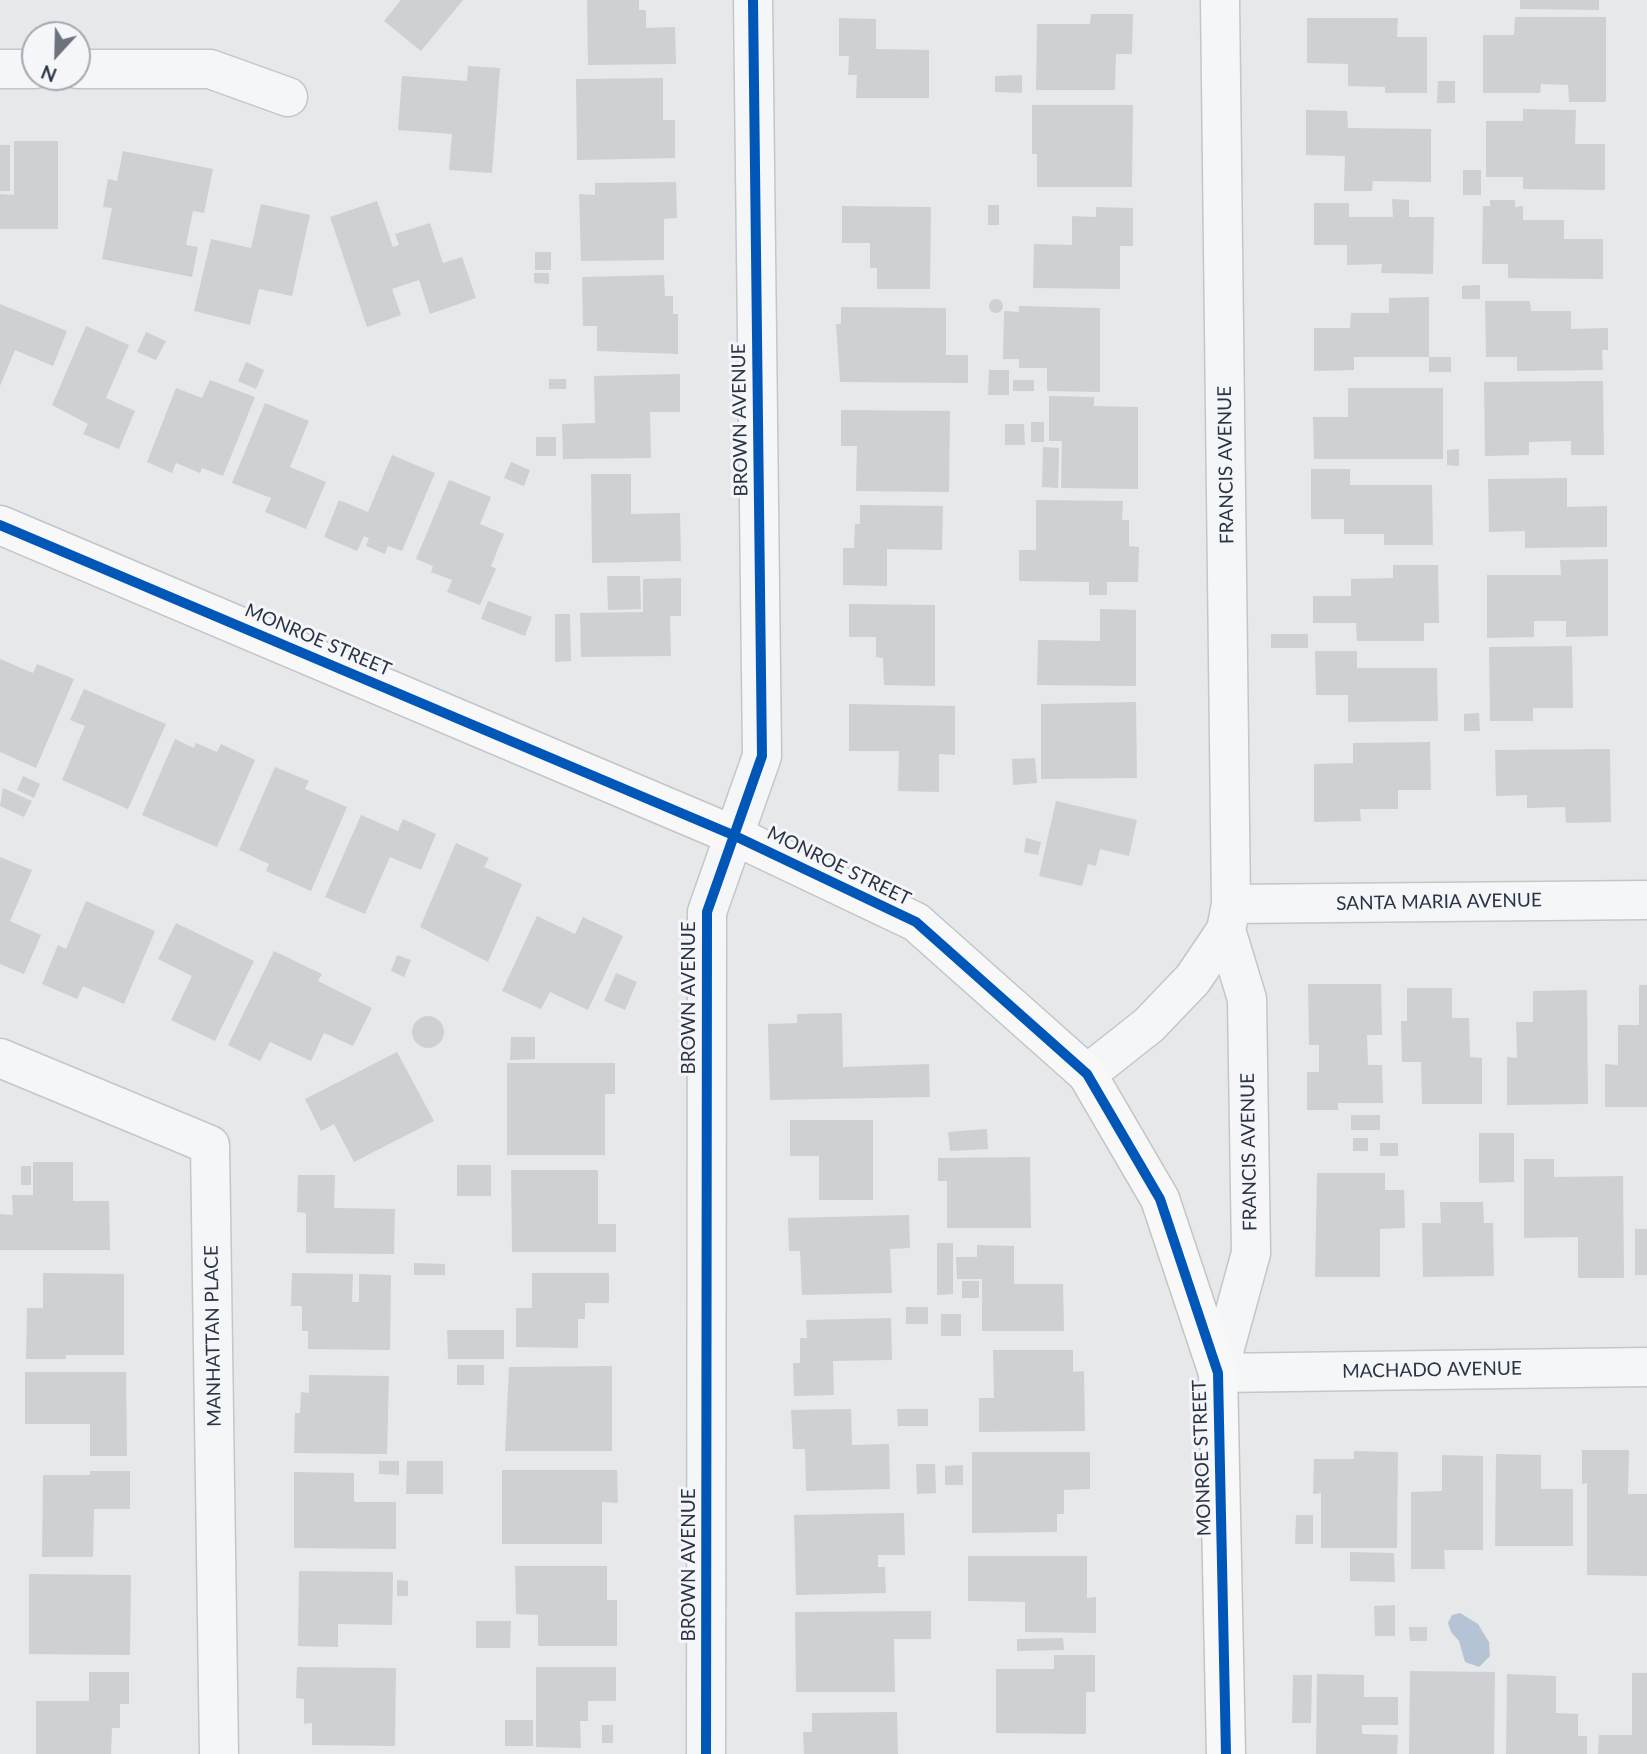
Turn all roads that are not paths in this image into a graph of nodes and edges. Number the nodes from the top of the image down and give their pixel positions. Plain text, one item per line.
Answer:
1 (753, 0) edge
2 (1220, 0) edge
3 (0, 69) edge
4 (21, 69) edge
5 (91, 69) edge
6 (288, 97) dead end
7 (0, 524) edge
8 (733, 835) junction
9 (1647, 900) edge
10 (1229, 917) junction
11 (0, 1058) edge
12 (1087, 1074) junction
13 (1647, 1367) edge
14 (1218, 1373) junction
15 (219, 1754) edge
16 (706, 1754) edge
17 (1226, 1754) edge

1 - 8 street, BROWN AVENUE
2 - 10 street, FRANCIS AVENUE
3 - 4 street
5 - 6 street
7 - 8 main road, MONROE STREET
8 - 12 main road, MONROE STREET
8 - 16 street, BROWN AVENUE
9 - 10 street, SANTA MARIA AVENUE
10 - 12 street
10 - 14 street, FRANCIS AVENUE
11 - 15 street, MANHATTAN PLACE
12 - 14 main road, MONROE STREET
13 - 14 street, MACHADO AVENUE
14 - 17 main road, MONROE STREET

